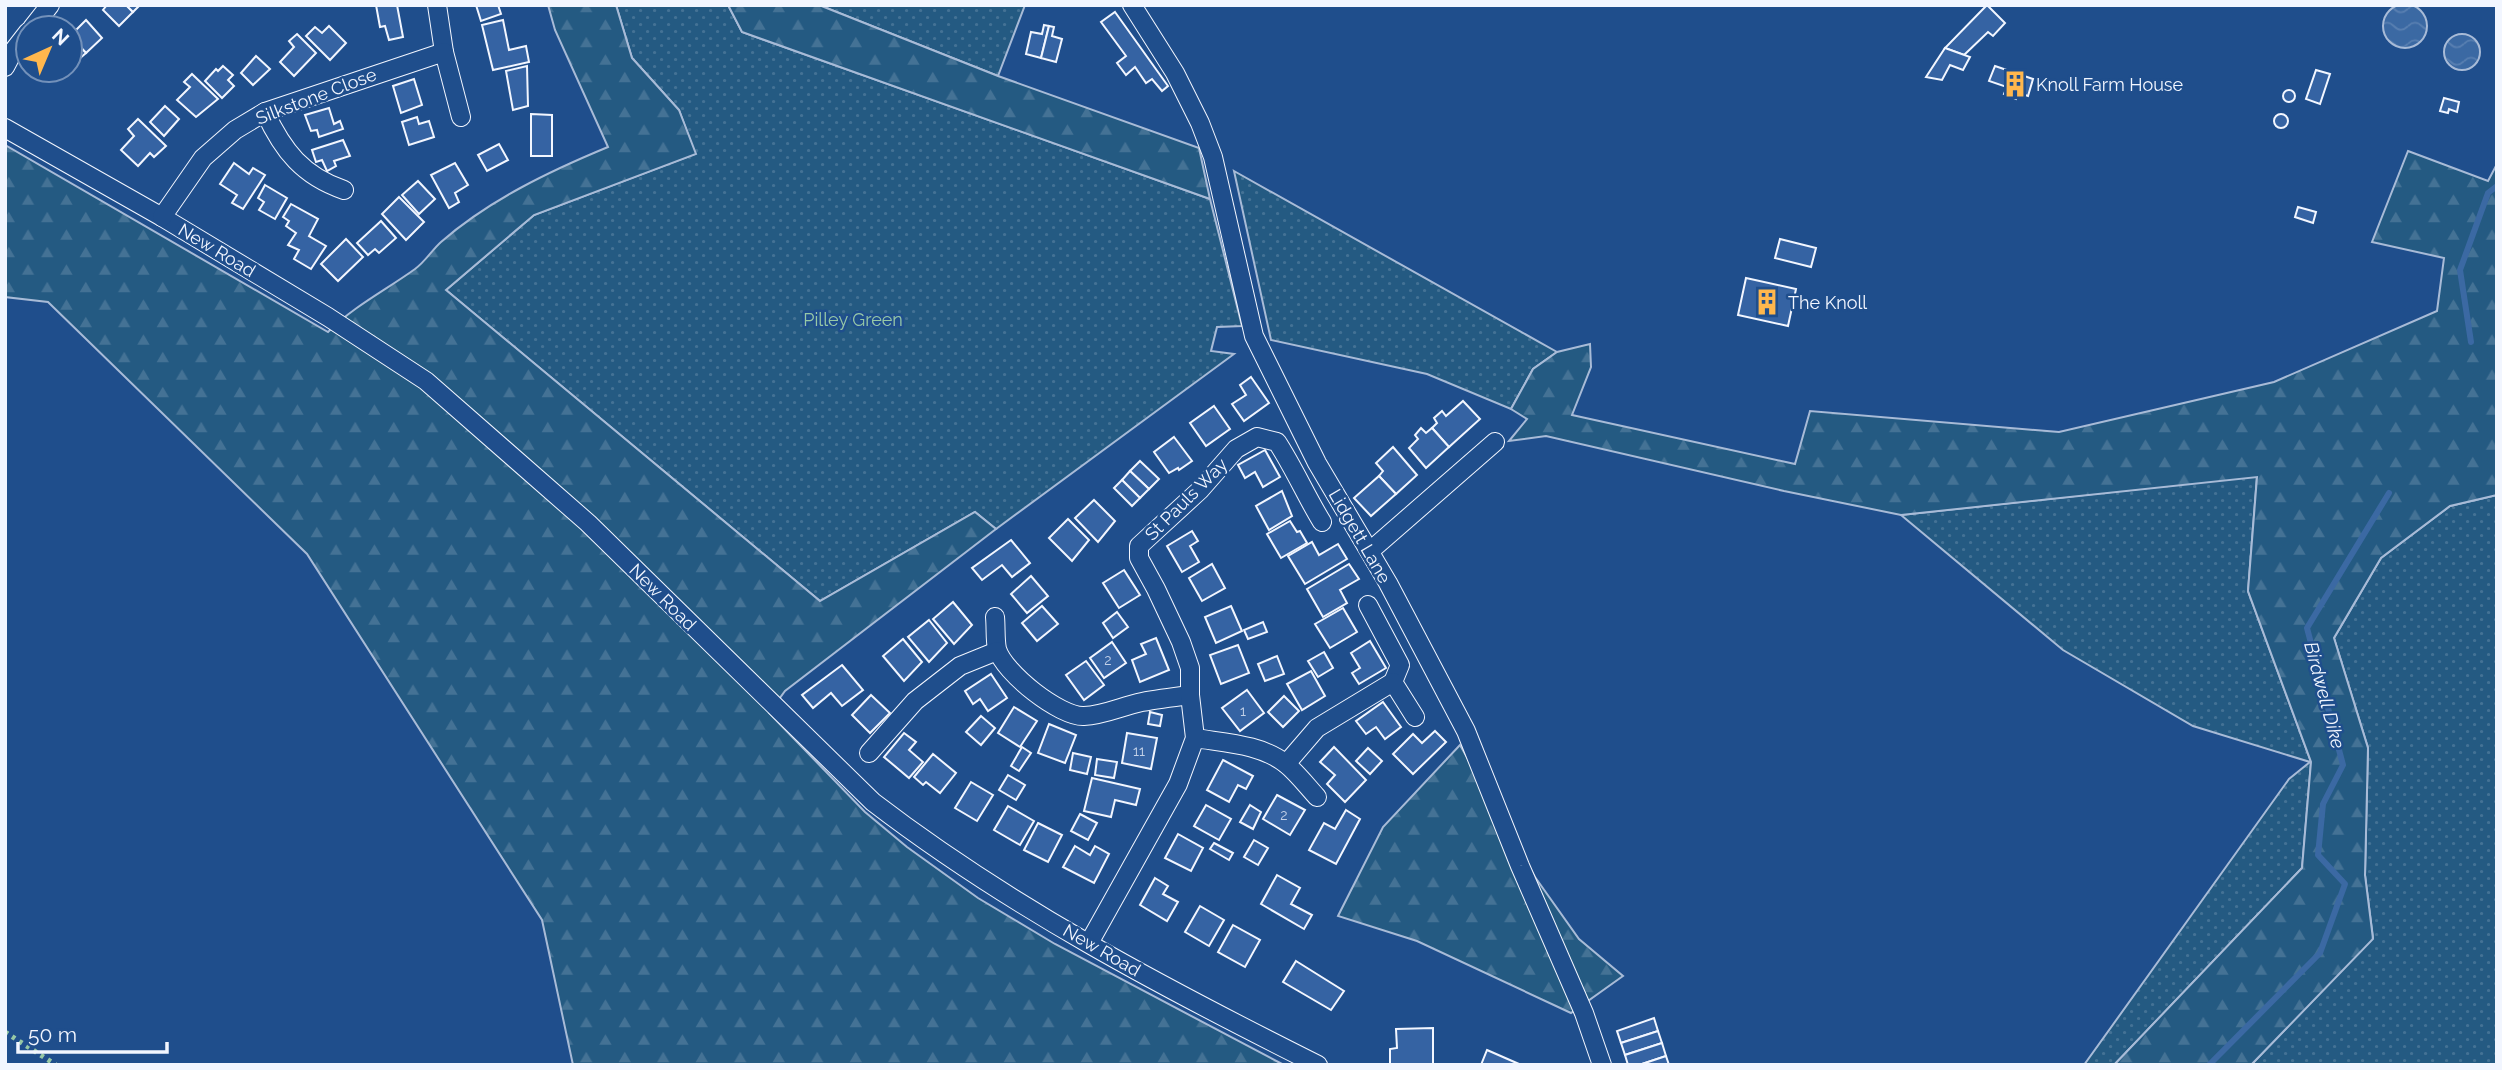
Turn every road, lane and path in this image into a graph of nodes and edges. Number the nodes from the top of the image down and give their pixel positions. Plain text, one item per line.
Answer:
1 (436, 5) edge
2 (1132, 5) edge
3 (10, 51) edge
4 (444, 52) junction
5 (5, 67) edge
6 (265, 112) junction
7 (461, 117) dead end
8 (5, 128) edge
9 (344, 190) dead end
10 (162, 217) junction
11 (1495, 442) dead end
12 (1322, 522) dead end
13 (1370, 551) junction
14 (1368, 605) dead end
15 (995, 617) dead end
16 (998, 651) junction
17 (1393, 682) junction
18 (1190, 695) junction
19 (1415, 717) dead end
20 (1195, 738) junction
21 (869, 753) dead end
22 (1286, 764) junction
23 (1317, 797) dead end
24 (1089, 943) junction
25 (1318, 1065) edge
26 (1602, 1065) edge

1 - 4 street
2 - 13 street, Lidgett Lane
3 - 5 street
4 - 6 street, Silkstone Close
4 - 7 street
6 - 9 street
6 - 10 street, Silkstone Close
8 - 10 street, New Road
10 - 24 street, New Road
11 - 13 street
12 - 18 street, St Pauls Way
13 - 26 street, Lidgett Lane
14 - 17 street
15 - 16 street
16 - 18 street
16 - 21 street
17 - 19 street
17 - 22 street
18 - 20 street, St Pauls Way
20 - 22 street
20 - 24 street, St Pauls Way
22 - 23 street
24 - 25 street, New Road

